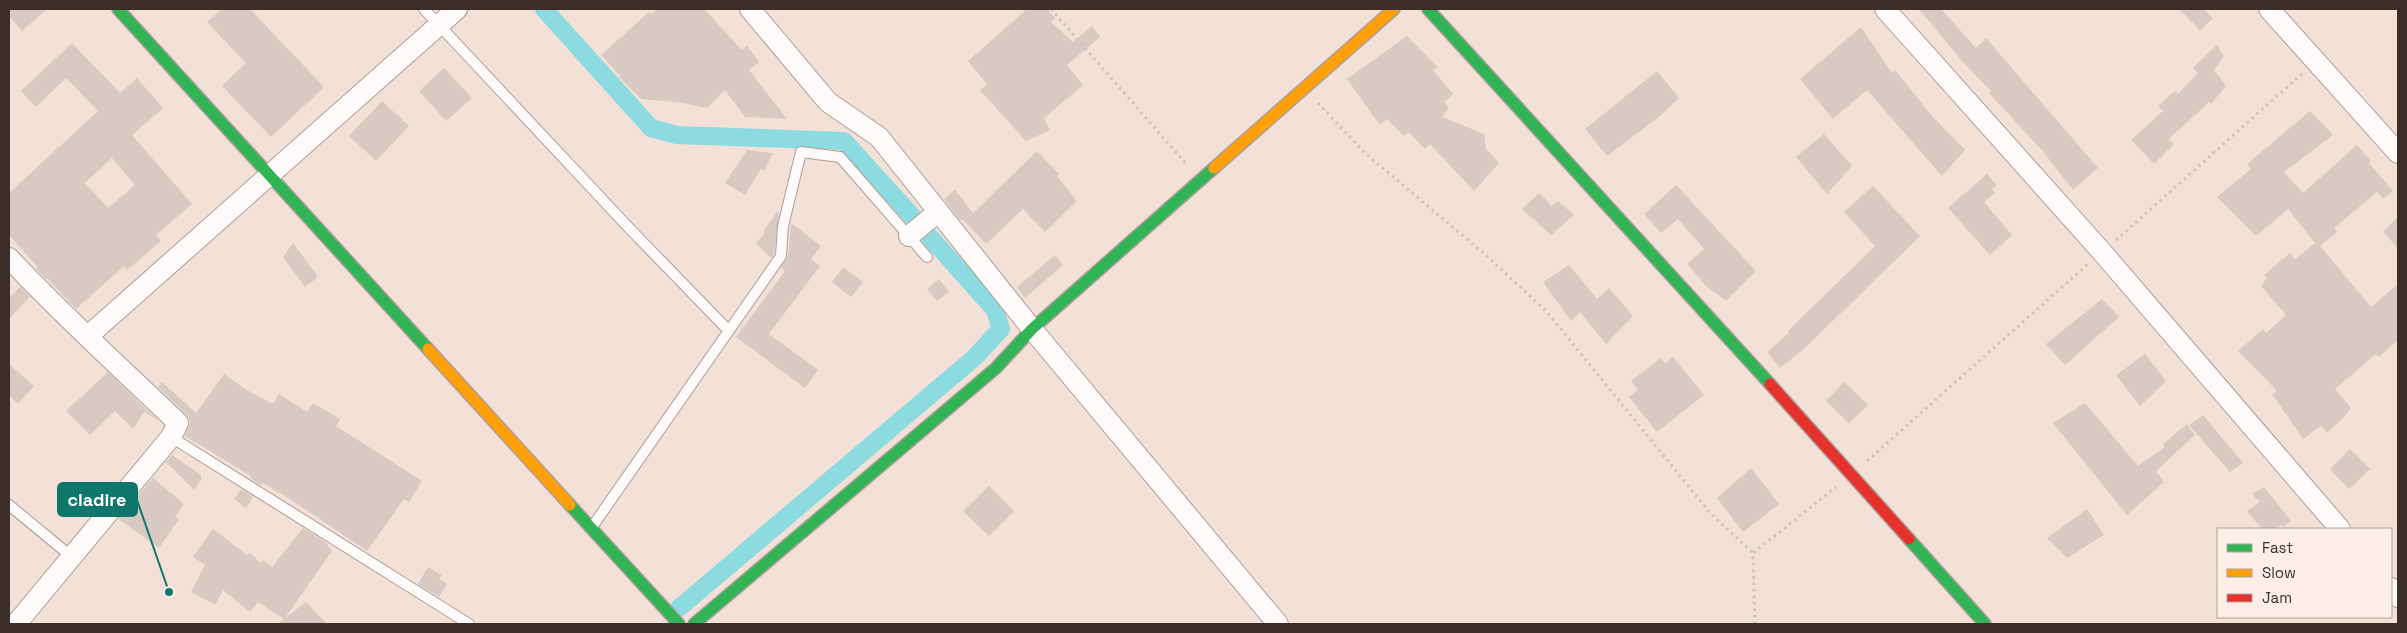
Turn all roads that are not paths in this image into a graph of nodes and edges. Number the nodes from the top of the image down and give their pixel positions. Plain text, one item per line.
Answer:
1 (118, 9) edge
2 (424, 9) edge
3 (457, 9) edge
4 (750, 9) edge
5 (1394, 9) edge
6 (1428, 9) edge
7 (1885, 9) edge
8 (2269, 9) edge
9 (439, 25) junction
10 (2398, 153) edge
11 (269, 176) junction
12 (938, 212) junction
13 (909, 236) junction
14 (927, 257) dead end
15 (9, 258) edge
16 (1032, 329) junction
17 (729, 331) junction
18 (88, 336) junction
19 (171, 437) junction
20 (9, 505) edge
21 (591, 528) junction
22 (2339, 528) edge
23 (72, 557) junction
24 (16, 621) edge
25 (673, 622) edge
26 (469, 624) edge
27 (694, 624) edge
28 (1278, 624) edge
29 (1985, 624) edge

1 - 11 street
2 - 9 lane
3 - 9 street
4 - 12 street
5 - 16 street
6 - 29 street
7 - 22 street
8 - 10 street
9 - 11 street
9 - 17 lane
11 - 18 street
11 - 21 street
12 - 13 street
12 - 16 street
13 - 14 lane
13 - 17 lane
15 - 18 street
16 - 27 street
16 - 28 street
17 - 21 lane
18 - 19 street
19 - 23 street
19 - 26 lane
20 - 23 lane
21 - 25 street
23 - 24 street

